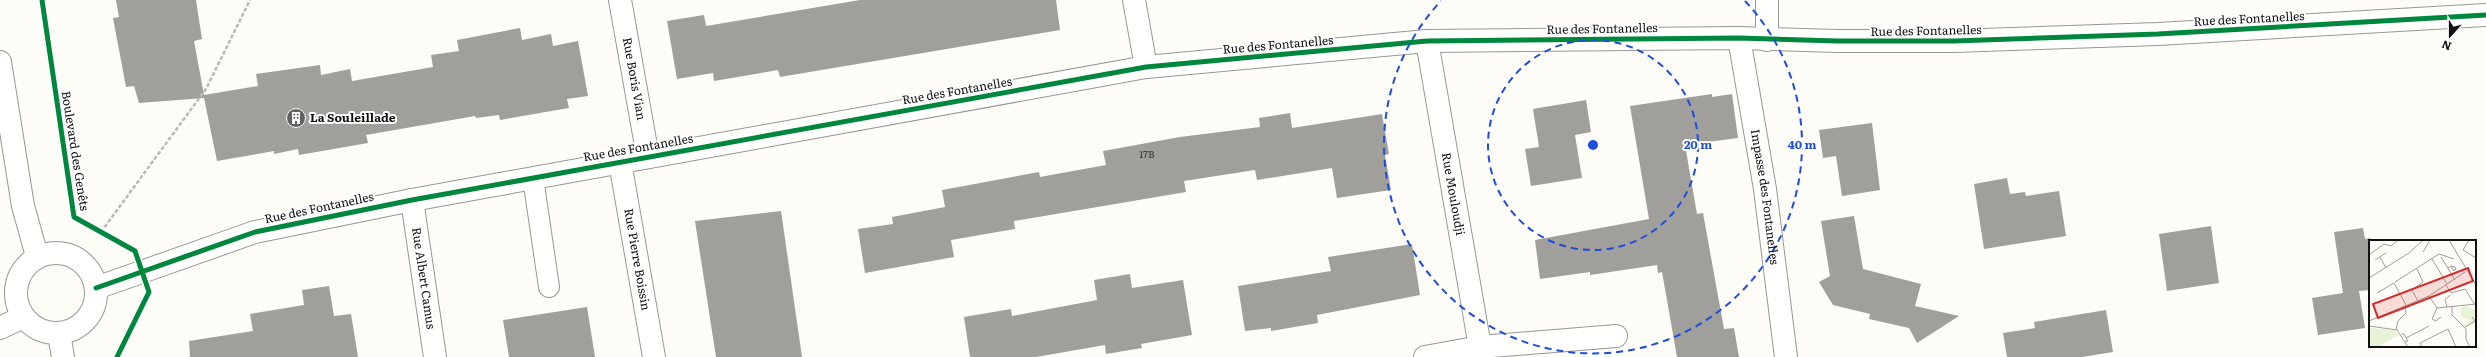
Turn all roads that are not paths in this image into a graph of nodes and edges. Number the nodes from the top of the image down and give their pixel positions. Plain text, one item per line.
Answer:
1 (620, 0) edge
2 (1134, 0) edge
3 (1767, 0) edge
4 (2486, 15) edge
5 (1739, 38) junction
6 (1767, 40) junction
7 (1427, 41) junction
8 (0, 62) edge
9 (1146, 67) junction
10 (648, 157) junction
11 (620, 162) junction
12 (533, 178) junction
13 (412, 200) junction
14 (37, 256) junction
15 (549, 286) dead end
16 (96, 288) junction
17 (23, 318) junction
18 (0, 328) edge
19 (59, 334) junction
20 (1616, 336) dead end
21 (1480, 347) junction
22 (63, 357) edge
23 (436, 357) edge
24 (654, 357) edge
25 (1425, 357) edge
26 (1786, 357) edge

1 - 10 street, Rue Boris Vian
2 - 9 street
3 - 6 street
4 - 6 street, Rue des Fontanelles
5 - 6 street, Rue des Fontanelles
5 - 7 street, Rue des Fontanelles
5 - 26 street, Impasse des Fontanelles
7 - 9 street, Rue des Fontanelles
7 - 21 street, Rue Mouloudji
8 - 14 street
9 - 10 street, Rue des Fontanelles
10 - 11 street, Rue des Fontanelles
11 - 12 street, Rue des Fontanelles
11 - 24 street, Rue Pierre Boissin
12 - 13 street, Rue des Fontanelles
12 - 15 lane
13 - 16 street, Rue des Fontanelles
13 - 23 street, Rue Albert Camus
14 - 16 street
14 - 17 street
16 - 19 street
17 - 18 street
17 - 19 street
19 - 22 street
20 - 21 street
21 - 25 street

